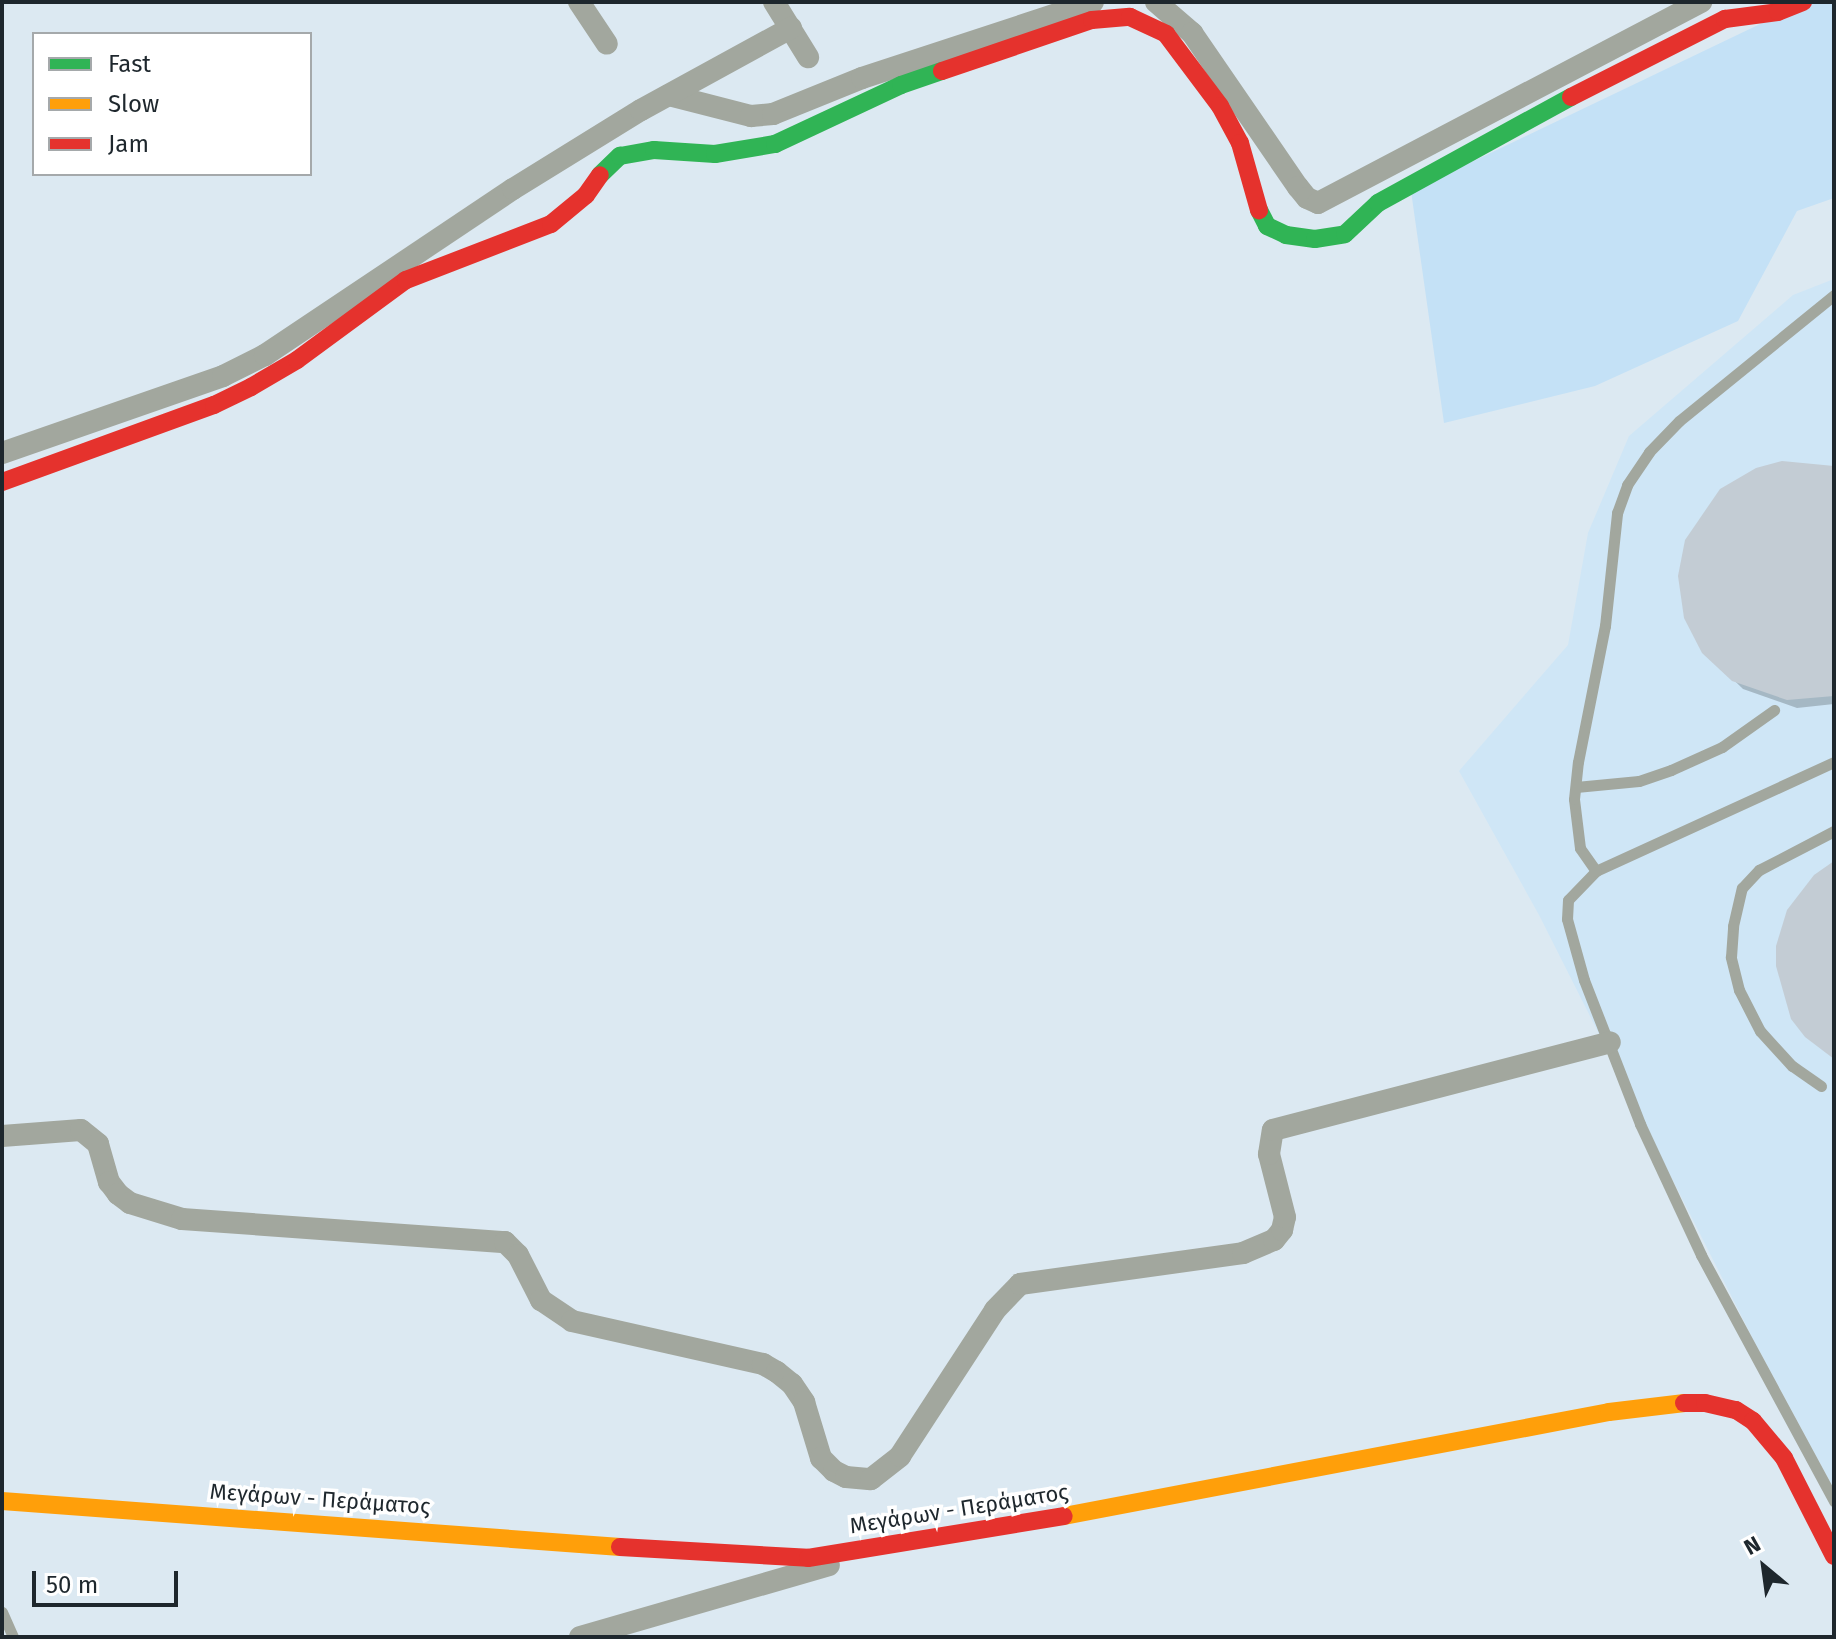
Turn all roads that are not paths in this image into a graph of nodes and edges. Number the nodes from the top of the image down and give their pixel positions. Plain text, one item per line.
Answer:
1 (579, 2) edge
2 (774, 2) edge
3 (1093, 2) edge
4 (1156, 2) edge
5 (1701, 2) edge
6 (1803, 2) edge
7 (791, 28) junction
8 (607, 44) dead end
9 (808, 57) dead end
10 (669, 95) junction
11 (1834, 295) edge
12 (2, 453) edge
13 (2, 482) edge
14 (1774, 710) dead end
15 (1834, 762) edge
16 (1576, 787) junction
17 (1834, 831) edge
18 (1596, 871) junction
19 (1610, 1042) junction
20 (1821, 1086) dead end
21 (2, 1136) edge
22 (2, 1501) edge
23 (1834, 1501) edge
24 (889, 1547) junction
25 (1834, 1556) edge
26 (2, 1612) edge
27 (13, 1637) edge
28 (580, 1637) edge

1 - 8 street
2 - 7 street
3 - 10 street
4 - 5 street
6 - 13 street
7 - 9 street
7 - 10 street
10 - 12 street
11 - 16 lane
14 - 16 lane
15 - 18 lane
16 - 18 lane
17 - 20 lane
18 - 19 lane
19 - 21 street
19 - 23 lane
22 - 24 street, Μεγάρων - Περάματος
24 - 25 street, Μεγάρων - Περάματος
24 - 28 street
26 - 27 lane

